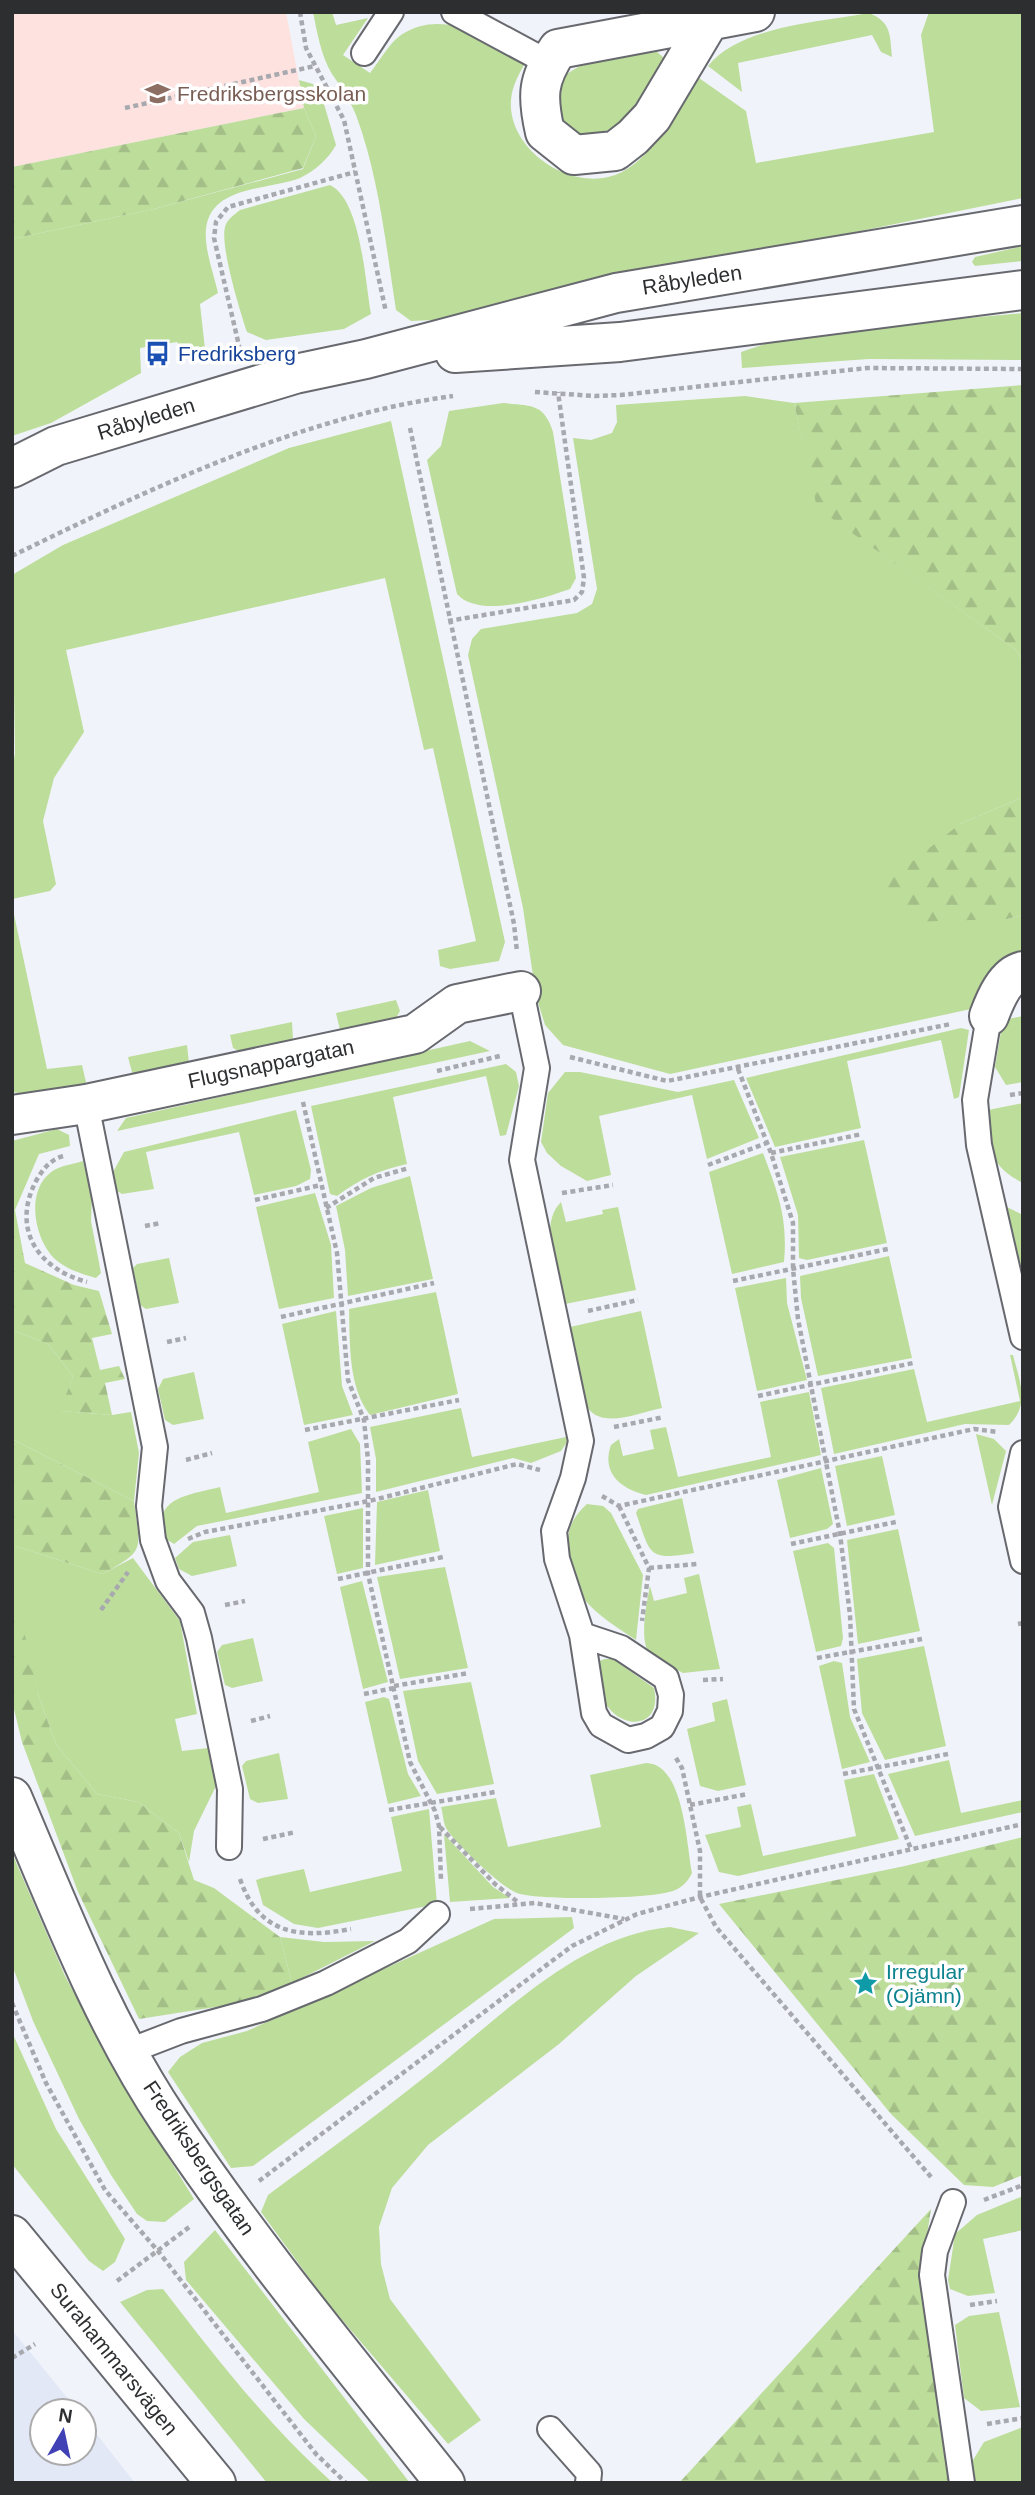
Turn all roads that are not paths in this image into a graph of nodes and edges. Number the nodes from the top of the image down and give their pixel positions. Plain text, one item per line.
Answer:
1 (391, 12) edge
2 (454, 12) edge
3 (755, 12) edge
4 (708, 23) junction
5 (364, 53) dead end
6 (549, 63) junction
7 (1023, 225) edge
8 (1023, 290) edge
9 (366, 359) junction
10 (12, 468) edge
11 (1023, 971) edge
12 (521, 991) joint
13 (989, 1016) joint
14 (86, 1104) junction
15 (12, 1115) edge
16 (1023, 1337) edge
17 (1023, 1453) edge
18 (1022, 1555) edge
19 (583, 1635) junction
20 (12, 1797) edge
21 (229, 1847) dead end
22 (437, 1914) dead end
23 (129, 2052) junction
24 (953, 2202) road end
25 (12, 2235) edge
26 (550, 2429) dead end
27 (216, 2483) edge
28 (445, 2483) edge
29 (588, 2483) edge
30 (962, 2483) edge

1 - 5 lane
2 - 6 lane
3 - 4 main road
4 - 6 main road
4 - 6 main road
7 - 9 main road, Råbyleden
8 - 9 main road, Råbyleden
9 - 10 main road, Råbyleden
11 - 13 main road
12 - 14 main road, Flugsnappargatan
12 - 19 lane
13 - 16 lane
14 - 15 main road, Flugsnappargatan
14 - 21 lane
17 - 18 lane
19 - 19 lane
20 - 23 main road, Fredriksbergsgatan
22 - 23 lane
23 - 28 main road, Fredriksbergsgatan
24 - 30 lane
25 - 27 main road, Surahammarsvägen
26 - 29 lane

